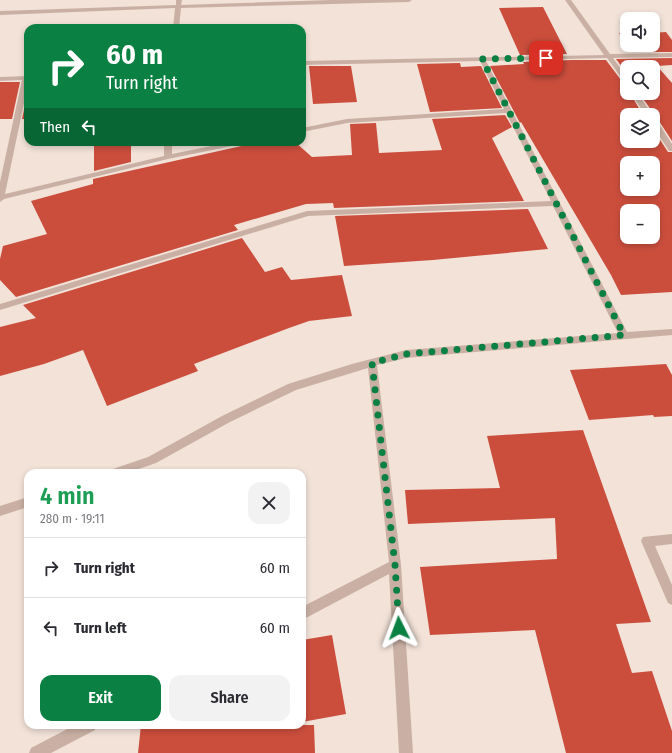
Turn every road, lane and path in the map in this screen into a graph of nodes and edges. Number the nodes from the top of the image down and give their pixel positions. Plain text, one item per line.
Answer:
1 (179, 0) edge
2 (409, 0) edge
3 (568, 0) edge
4 (303, 1) edge
5 (179, 7) junction
6 (0, 13) edge
7 (177, 24) edge
8 (672, 55) edge
9 (610, 56) junction
10 (482, 59) junction
11 (306, 63) edge
12 (620, 71) edge
13 (24, 78) edge
14 (0, 79) edge
15 (24, 91) edge
16 (509, 111) junction
17 (306, 129) edge
18 (660, 131) edge
19 (168, 146) edge
20 (222, 146) edge
21 (672, 149) edge
22 (168, 157) junction
23 (0, 198) edge
24 (556, 203) junction
25 (0, 307) edge
26 (672, 332) edge
27 (624, 335) junction
28 (372, 363) junction
29 (126, 469) edge
30 (24, 503) edge
31 (0, 511) edge
32 (672, 539) edge
33 (395, 565) junction
34 (672, 599) edge
35 (306, 612) edge
36 (82, 729) edge
37 (36, 753) edge
38 (406, 753) edge

1 - 5 street
2 - 4 street
3 - 9 street
4 - 5 street
5 - 6 street
5 - 7 street
8 - 9 street
9 - 10 street
9 - 12 street
10 - 11 street
10 - 16 street
13 - 14 street
15 - 23 street
16 - 17 street
16 - 24 street
18 - 21 street
19 - 22 street
20 - 22 street
22 - 23 street
24 - 25 street
24 - 27 street
26 - 27 street
27 - 28 street
28 - 29 street
28 - 33 street
30 - 31 street
32 - 34 street
33 - 35 street
33 - 38 street
36 - 37 street

